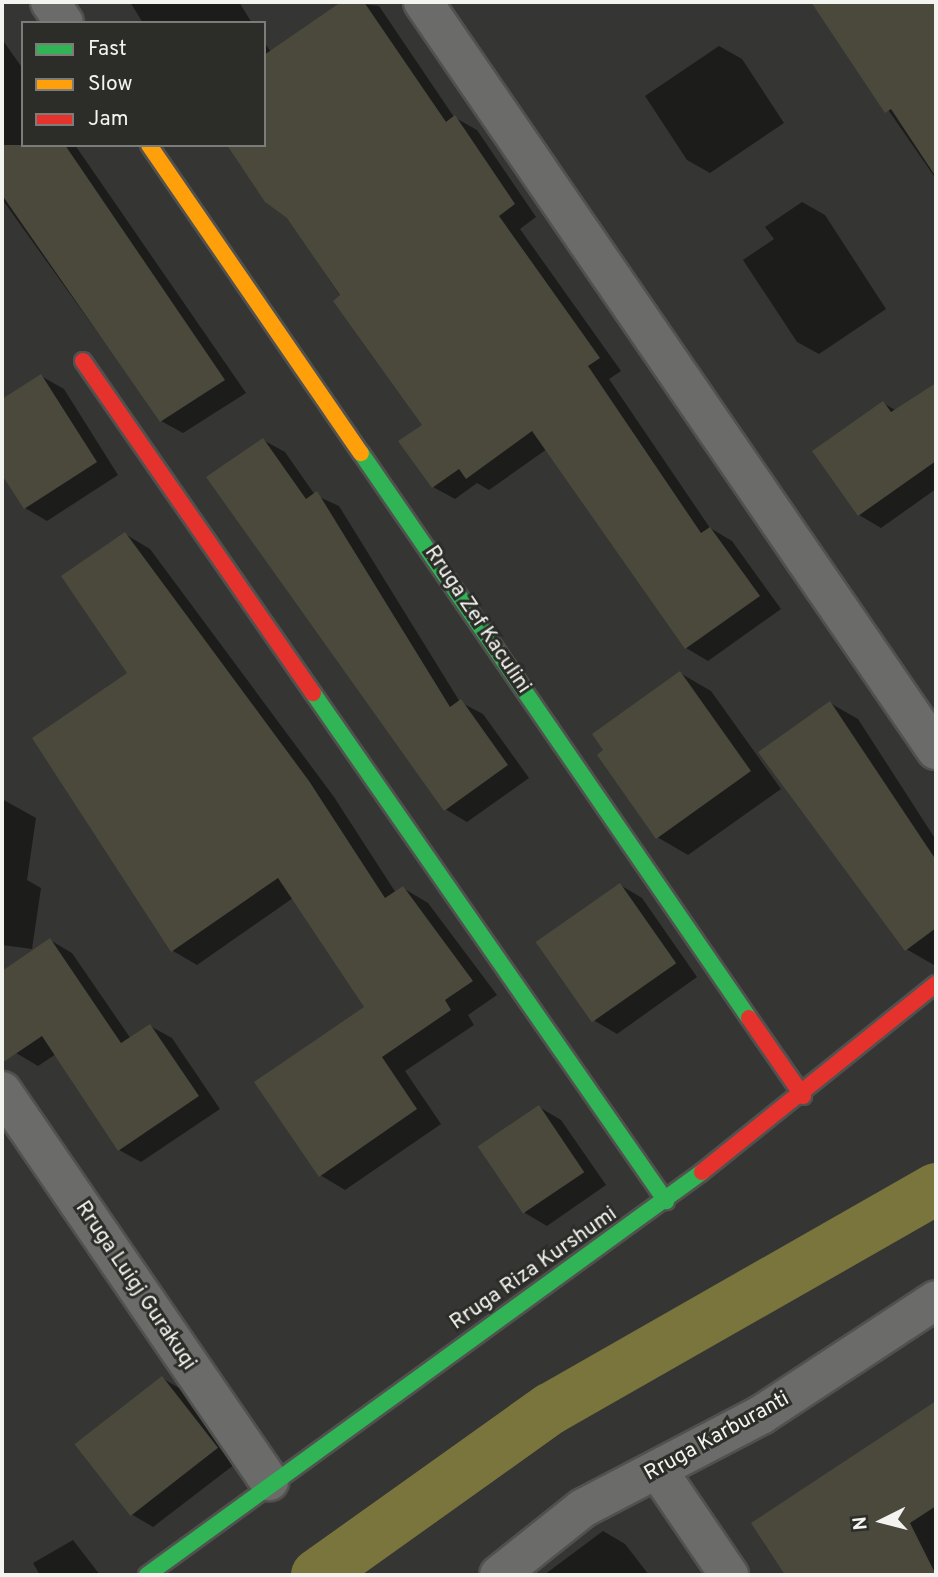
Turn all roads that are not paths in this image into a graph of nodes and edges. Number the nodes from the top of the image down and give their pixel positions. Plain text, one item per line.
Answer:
1 (50, 2) edge
2 (423, 2) edge
3 (63, 21) edge
4 (150, 147) edge
5 (83, 360) dead end
6 (936, 750) edge
7 (936, 985) edge
8 (2, 1091) edge
9 (803, 1096) junction
10 (666, 1201) junction
11 (936, 1300) edge
12 (659, 1472) junction
13 (269, 1481) junction
14 (147, 1575) edge
15 (499, 1575) edge
16 (729, 1575) edge

1 - 3 street
2 - 6 street
4 - 9 street, Rruga Zef Kaculini
5 - 10 street
7 - 9 street, Rruga Riza Kurshumi
8 - 13 street, Rruga Luigj Gurakuqi
9 - 10 street, Rruga Riza Kurshumi
10 - 13 street, Rruga Riza Kurshumi
11 - 12 street, Rruga Karburanti
12 - 15 street, Rruga Karburanti
12 - 16 street
13 - 14 street, Rruga Riza Kurshumi

